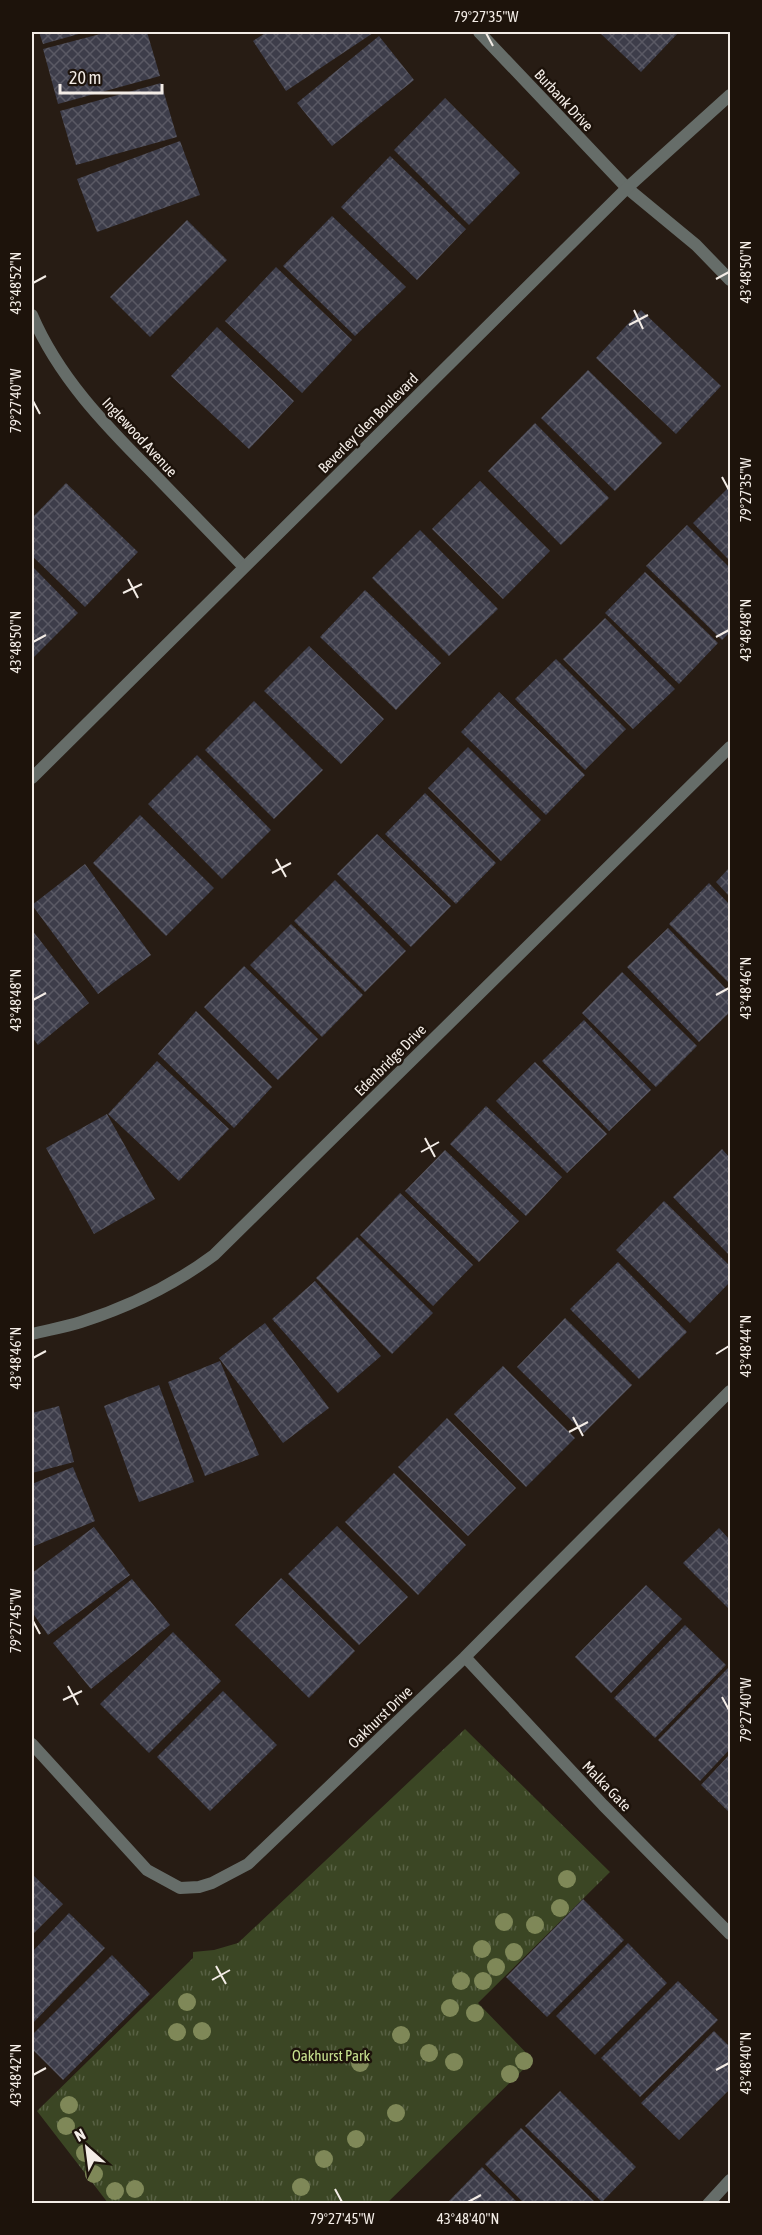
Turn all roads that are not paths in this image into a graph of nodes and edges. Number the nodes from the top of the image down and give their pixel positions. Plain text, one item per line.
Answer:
1 (479, 32) edge
2 (730, 95) edge
3 (627, 188) junction
4 (730, 280) edge
5 (32, 315) edge
6 (244, 567) junction
7 (730, 747) edge
8 (32, 777) edge
9 (32, 1334) edge
10 (730, 1391) edge
11 (465, 1657) junction
12 (32, 1744) edge
13 (730, 1934) edge
14 (730, 2180) edge
15 (708, 2204) edge

1 - 3 street, Burbank Drive
2 - 3 street, Beverley Glen Boulevard
3 - 4 street
3 - 6 street, Beverley Glen Boulevard
5 - 6 street, Inglewood Avenue
6 - 8 street, Beverley Glen Boulevard
7 - 9 street, Edenbridge Drive
10 - 11 street, Oakhurst Drive
11 - 12 street, Oakhurst Drive
11 - 13 street, Malka Gate
14 - 15 street

